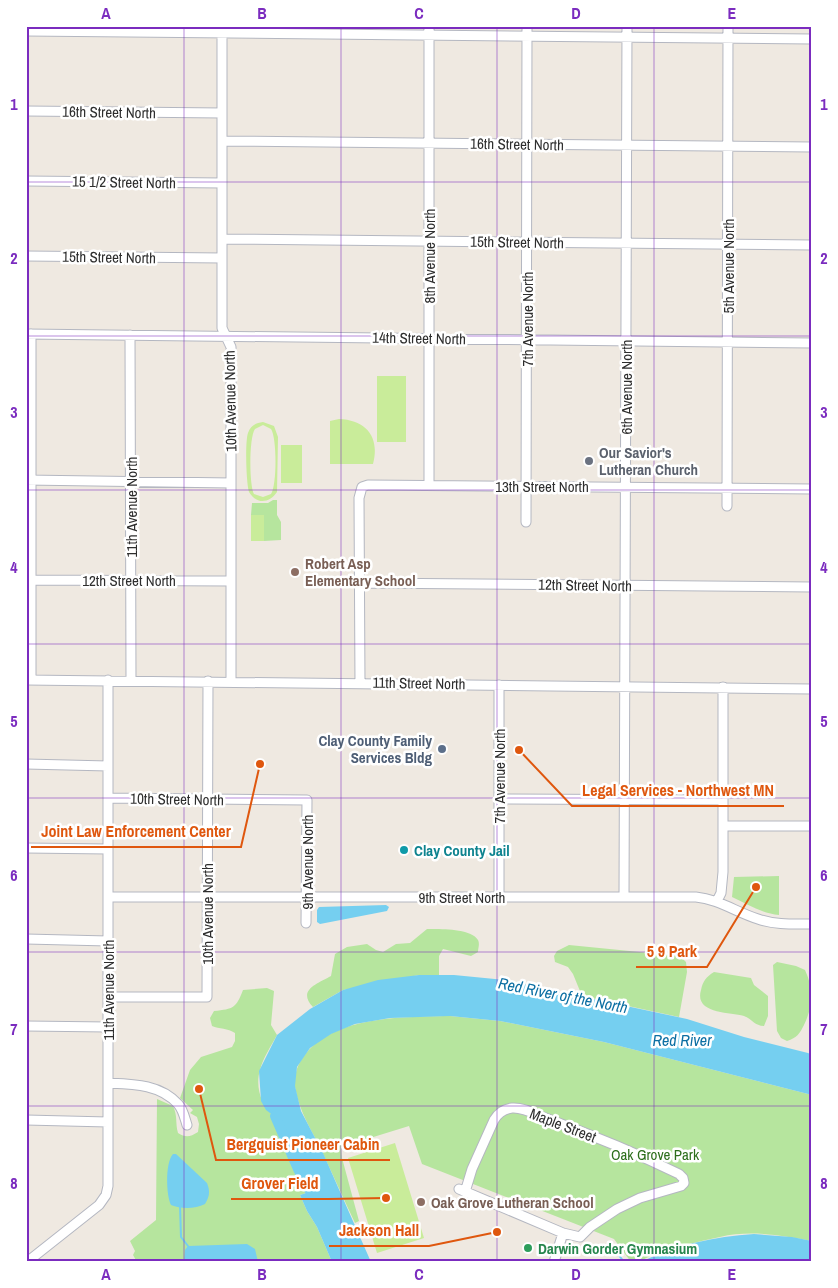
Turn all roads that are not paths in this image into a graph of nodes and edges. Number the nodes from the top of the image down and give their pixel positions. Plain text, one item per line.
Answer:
1 (527, 26) edge
2 (627, 26) edge
3 (728, 26) edge
4 (167, 29) edge
5 (248, 30) edge
6 (26, 31) edge
7 (429, 31) edge
8 (222, 33) junction
9 (527, 36) junction
10 (627, 37) junction
11 (728, 38) junction
12 (812, 39) edge
13 (26, 111) edge
14 (222, 113) junction
15 (222, 141) junction
16 (429, 143) junction
17 (527, 144) junction
18 (627, 145) junction
19 (728, 146) junction
20 (812, 146) edge
21 (26, 181) edge
22 (222, 183) junction
23 (222, 239) junction
24 (429, 241) junction
25 (527, 242) junction
26 (626, 243) junction
27 (728, 244) junction
28 (812, 245) edge
29 (26, 256) edge
30 (222, 258) junction
31 (28, 334) edge
32 (130, 335) junction
33 (226, 336) junction
34 (429, 338) junction
35 (527, 339) junction
36 (626, 340) junction
37 (728, 342) junction
38 (812, 342) edge
39 (29, 480) edge
40 (131, 482) junction
41 (231, 483) junction
42 (429, 485) junction
43 (526, 486) junction
44 (626, 487) junction
45 (728, 488) junction
46 (812, 489) edge
47 (728, 506) dead end
48 (526, 522) dead end
49 (131, 579) junction
50 (29, 580) edge
51 (231, 581) junction
52 (359, 583) junction
53 (625, 585) junction
54 (812, 587) edge
55 (29, 680) edge
56 (108, 680) junction
57 (132, 680) junction
58 (208, 681) junction
59 (231, 681) junction
60 (360, 683) junction
61 (499, 684) junction
62 (625, 686) junction
63 (723, 688) junction
64 (812, 689) edge
65 (26, 764) edge
66 (108, 766) junction
67 (108, 798) junction
68 (499, 799) junction
69 (207, 800) junction
70 (307, 800) joint
71 (624, 800) junction
72 (723, 800) junction
73 (723, 826) junction
74 (812, 826) edge
75 (26, 848) edge
76 (108, 849) junction
77 (108, 897) junction
78 (306, 897) junction
79 (499, 897) junction
80 (624, 897) junction
81 (206, 898) junction
82 (717, 901) junction
83 (306, 923) dead end
84 (812, 924) edge
85 (26, 939) edge
86 (108, 941) junction
87 (108, 997) junction
88 (26, 1026) edge
89 (108, 1027) junction
90 (108, 1084) junction
91 (26, 1120) edge
92 (108, 1122) junction
93 (187, 1125) dead end
94 (563, 1233) junction
95 (26, 1262) edge
96 (554, 1262) edge

1 - 9 street, 7th Avenue North
2 - 10 street, 6th Avenue North
3 - 11 street, 5th Avenue North
4 - 6 street
4 - 8 street
5 - 7 street
5 - 8 street
7 - 9 street
7 - 16 street, 8th Avenue North
8 - 14 street, 10th Avenue North
9 - 10 street
9 - 17 street, 7th Avenue North
10 - 11 street
10 - 18 street, 6th Avenue North
11 - 12 street
11 - 19 street, 5th Avenue North
13 - 14 street, 16th Street North
14 - 15 street, 10th Avenue North
15 - 16 street, 16th Street North
15 - 22 street, 10th Avenue North
16 - 17 street, 16th Street North
16 - 24 street, 8th Avenue North
17 - 18 street, 16th Street North
17 - 25 street, 7th Avenue North
18 - 19 street, 16th Street North
18 - 26 street, 6th Avenue North
19 - 20 street, 16th Street North
19 - 27 street, 5th Avenue North
21 - 22 street, 15 1/2 Street North
22 - 23 street, 10th Avenue North
23 - 24 street, 15th Street North
23 - 30 street, 10th Avenue North
24 - 25 street, 15th Street North
24 - 34 street, 8th Avenue North
25 - 26 street, 15th Street North
25 - 35 street, 7th Avenue North
26 - 27 street, 15th Street North
26 - 36 street, 6th Avenue North
27 - 28 street, 15th Street North
27 - 37 street, 5th Avenue North
29 - 30 street, 15th Street North
30 - 33 street, 10th Avenue North
31 - 32 street, 14th Street North
31 - 39 street
32 - 33 street, 14th Street North
32 - 40 street, 11th Avenue North
33 - 34 street, 14th Street North
33 - 41 street, 10th Avenue North
34 - 35 street, 14th Street North
34 - 42 street, 8th Avenue North
35 - 36 street, 14th Street North
35 - 43 street, 7th Avenue North
36 - 37 street, 14th Street North
36 - 44 street, 6th Avenue North
37 - 38 street, 14th Street North
37 - 45 street, 5th Avenue North
39 - 40 street
39 - 50 street
40 - 41 street
40 - 49 street, 11th Avenue North
41 - 51 street, 10th Avenue North
42 - 43 street, 13th Street North
42 - 52 street, 13th Street North
43 - 44 street, 13th Street North
43 - 48 street, 7th Avenue North
44 - 45 street, 13th Street North
44 - 53 street, 6th Avenue North
45 - 46 street, 13th Street North
45 - 47 street, 5th Avenue North
49 - 50 street, 12th Street North
49 - 51 street, 12th Street North
49 - 57 street, 11th Avenue North
50 - 55 street
51 - 59 street, 10th Avenue North
52 - 53 street, 12th Street North
52 - 60 street
53 - 54 street, 12th Street North
53 - 62 street, 6th Avenue North
55 - 56 street, 11th Street North
56 - 57 street, 11th Street North
56 - 66 street, 11th Avenue North
57 - 58 street, 11th Street North
58 - 59 street, 11th Street North
58 - 69 street, 10th Avenue North
59 - 60 street, 11th Street North
60 - 61 street, 11th Street North
61 - 62 street, 11th Street North
61 - 68 street, 7th Avenue North
62 - 63 street, 11th Street North
62 - 71 street, 6th Avenue North
63 - 64 street, 11th Street North
63 - 72 street
65 - 66 street
66 - 67 street, 11th Avenue North
67 - 69 street, 10th Street North
67 - 76 street, 11th Avenue North
68 - 71 street
68 - 79 street, 7th Avenue North
69 - 70 street, 10th Street North
69 - 81 street, 10th Avenue North
70 - 78 street, 9th Avenue North
71 - 72 street
71 - 80 street, 6th Avenue North
72 - 73 street
73 - 74 street
73 - 82 street
75 - 76 street
76 - 77 street, 11th Avenue North
77 - 81 street, 9th Street North
77 - 86 street, 11th Avenue North
78 - 79 street, 9th Street North
78 - 81 street, 9th Street North
78 - 83 street, 9th Avenue North
79 - 80 street, 9th Street North
80 - 82 street, 9th Street North
81 - 87 street, 10th Avenue North
82 - 84 street, 9th Street North
85 - 86 street
86 - 87 street, 11th Avenue North
87 - 89 street, 11th Avenue North
88 - 89 street
89 - 90 street, 11th Avenue North
90 - 92 street, 11th Avenue North
90 - 93 street
91 - 92 street
92 - 95 street, 11th Avenue North
94 - 94 street, Maple Street
94 - 96 street

